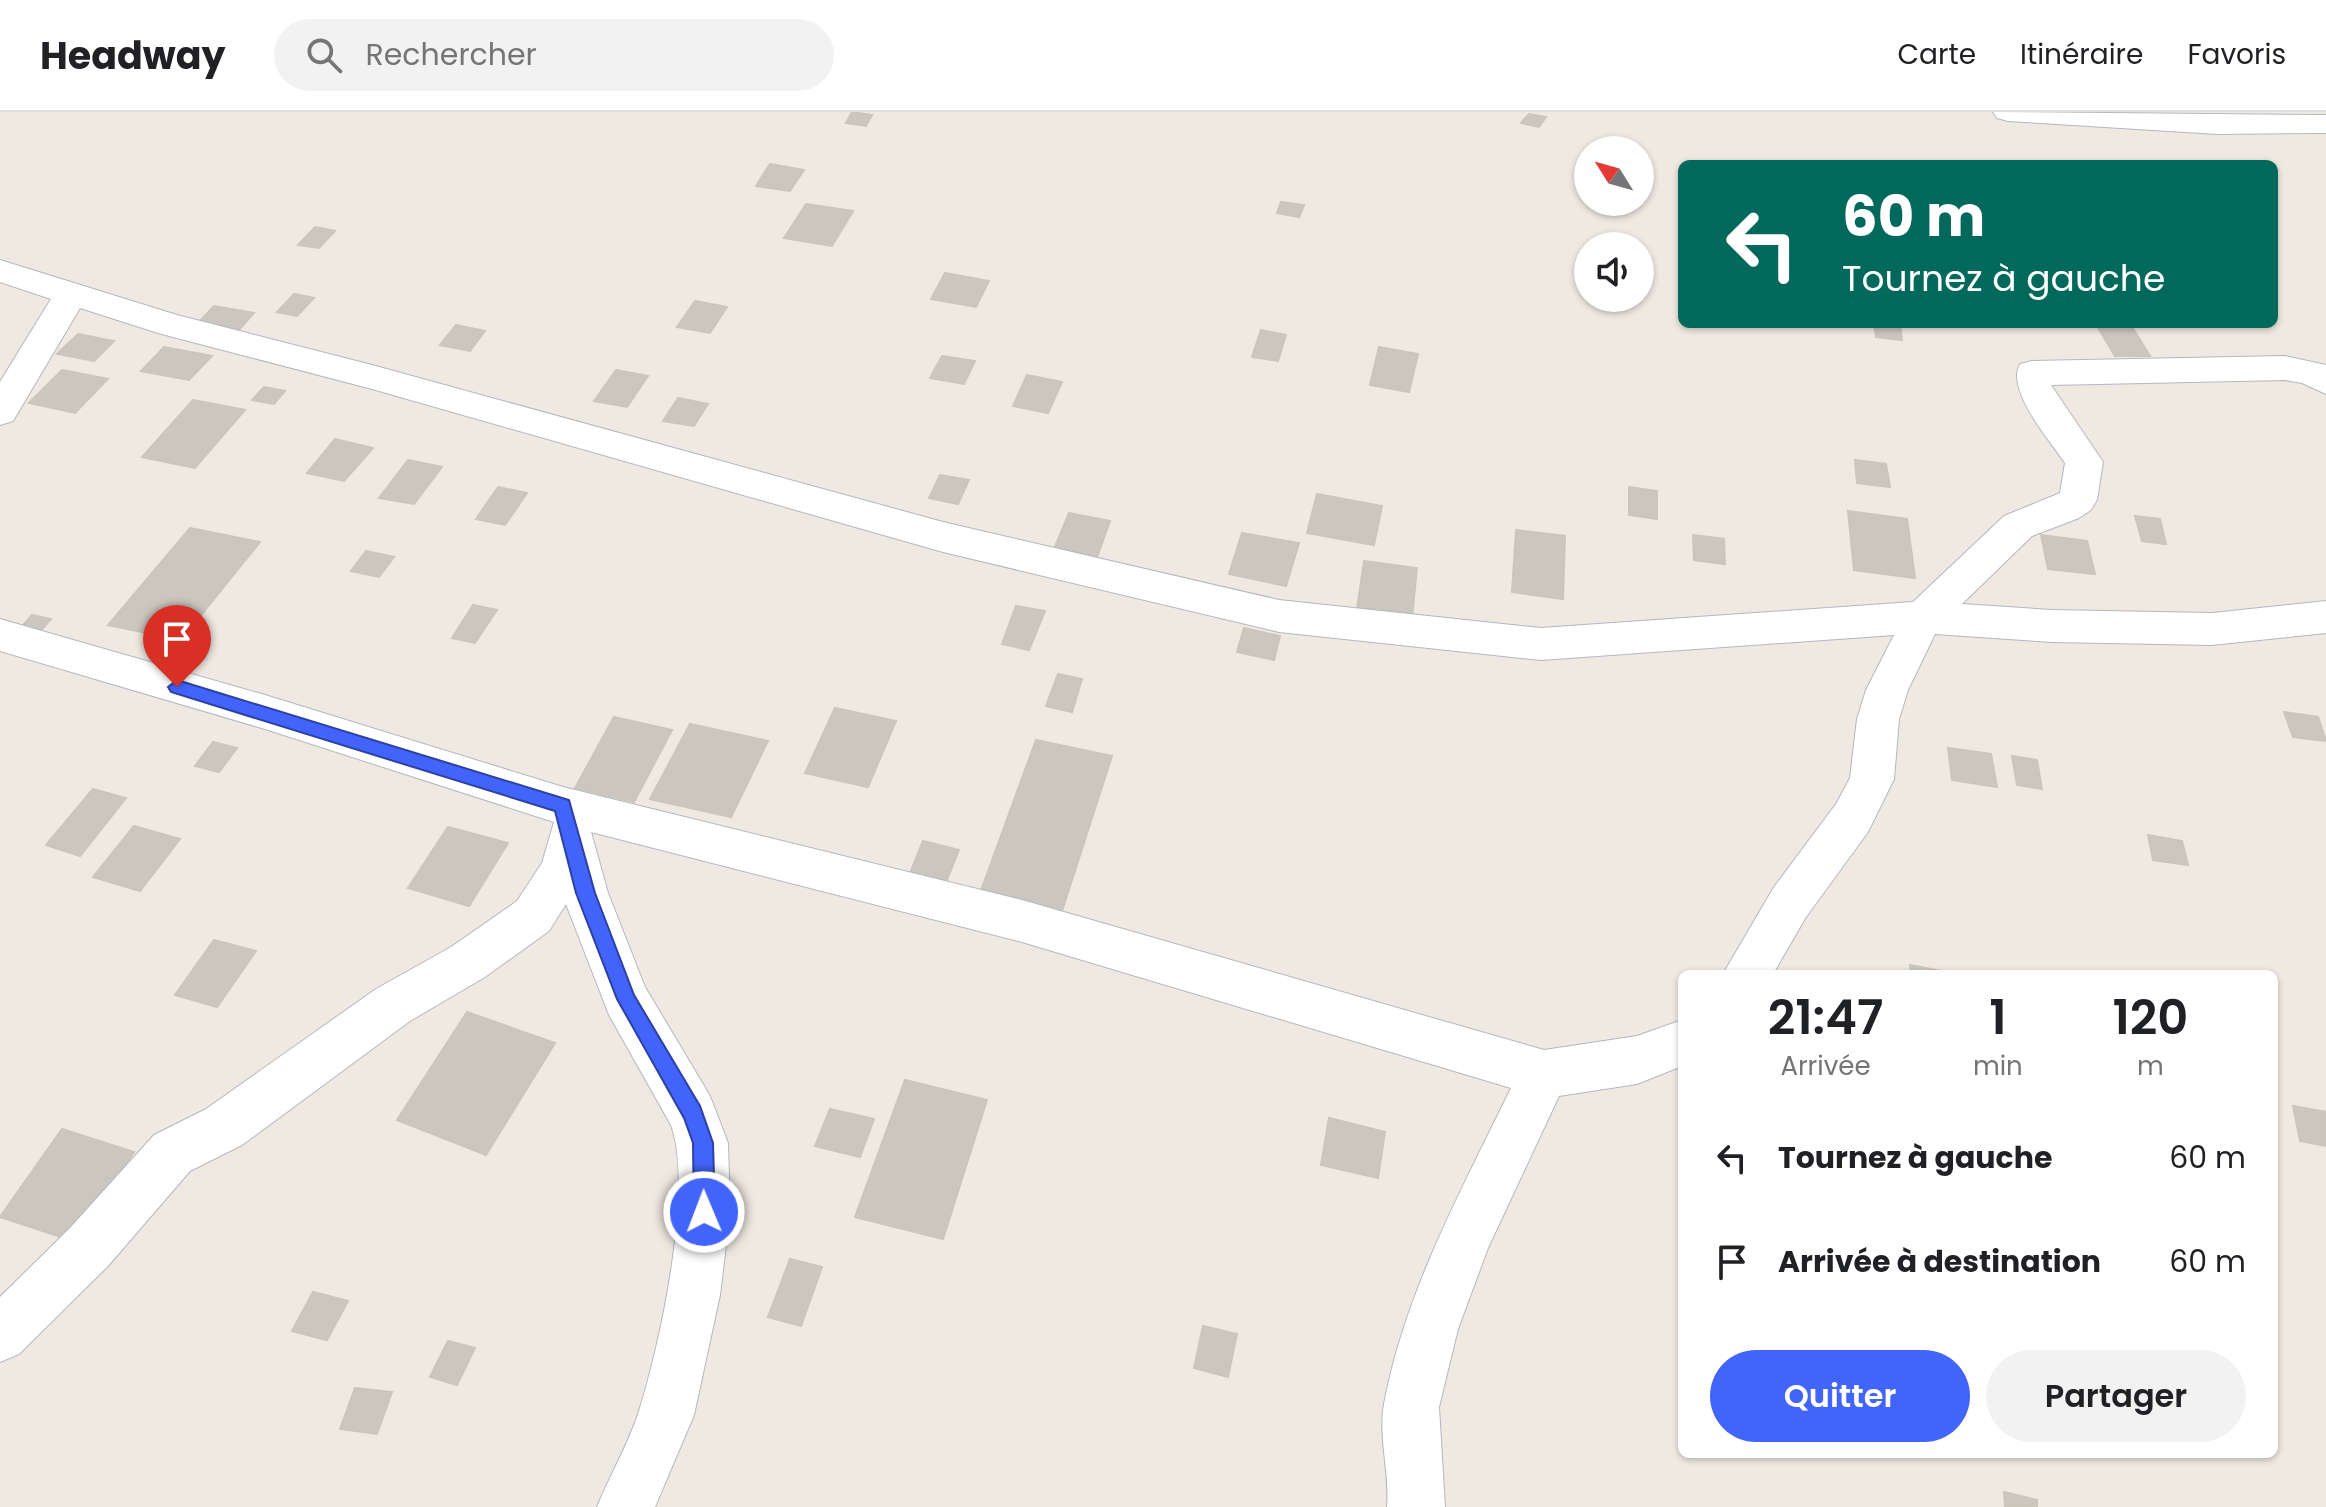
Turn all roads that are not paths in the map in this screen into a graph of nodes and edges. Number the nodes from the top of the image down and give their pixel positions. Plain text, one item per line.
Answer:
1 (2008, 112) edge
2 (2326, 124) edge
3 (0, 271) edge
4 (71, 294) junction
5 (2326, 382) edge
6 (0, 412) edge
7 (1923, 617) junction
8 (2326, 617) edge
9 (0, 635) edge
10 (568, 825) junction
11 (1749, 970) edge
12 (1678, 1045) edge
13 (1544, 1074) junction
14 (0, 1335) edge
15 (626, 1507) edge
16 (1416, 1507) edge

1 - 2 street
3 - 4 street
4 - 6 street
4 - 7 street
5 - 7 street
7 - 8 street
7 - 11 street
9 - 10 street
10 - 13 street
10 - 14 street
10 - 15 street
12 - 13 street
13 - 16 street

